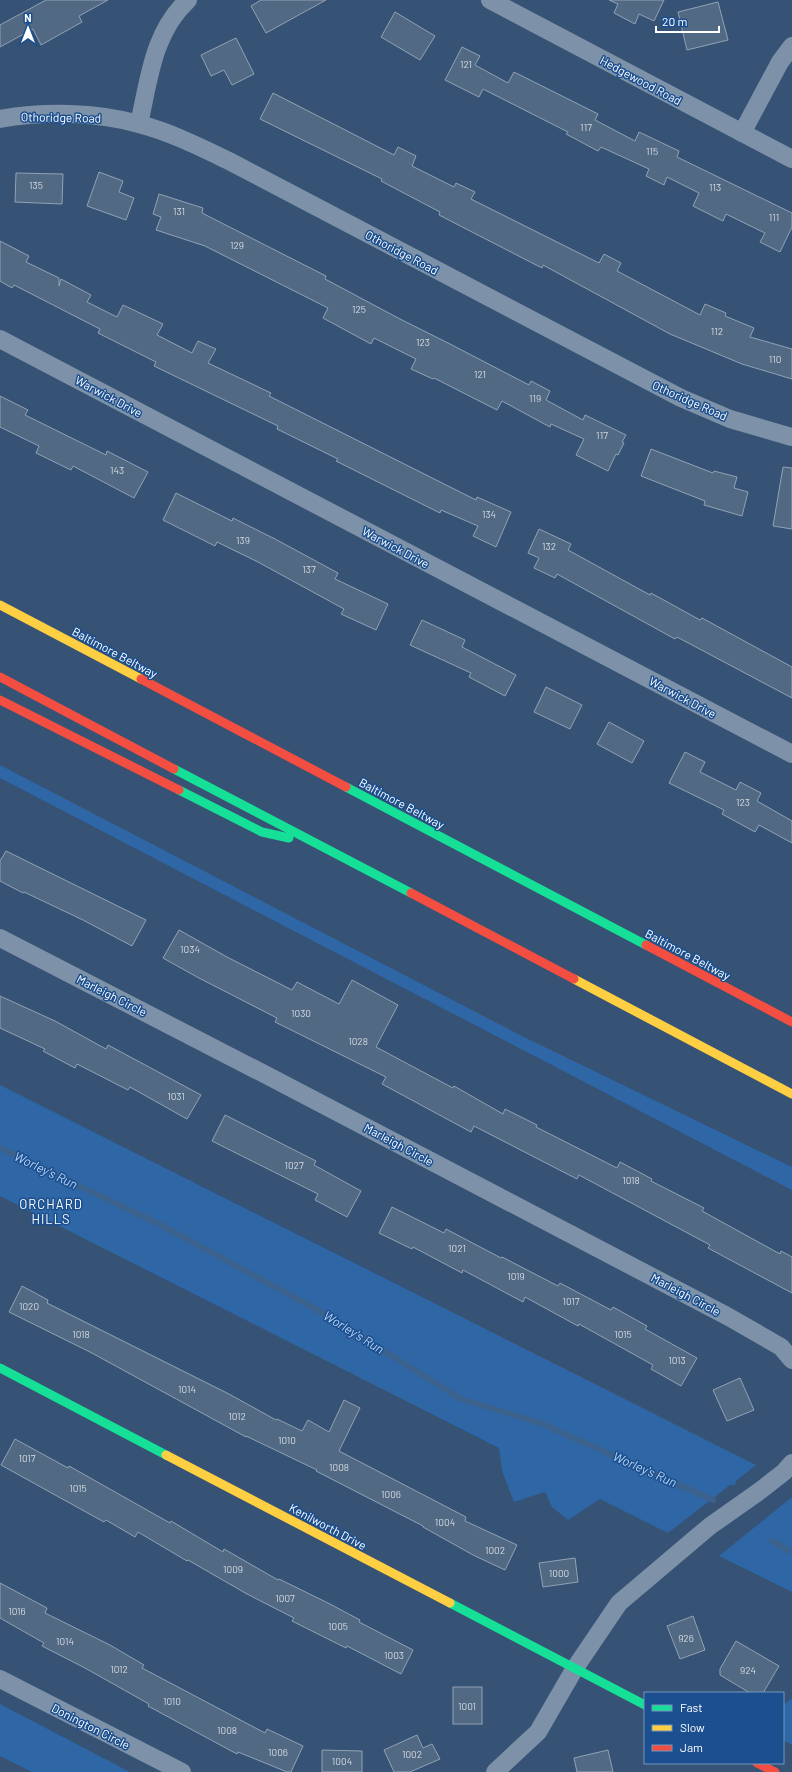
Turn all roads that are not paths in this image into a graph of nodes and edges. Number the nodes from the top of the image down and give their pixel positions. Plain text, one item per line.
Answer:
1 (188, 0) edge
2 (490, 0) edge
3 (792, 46) edge
4 (0, 119) edge
5 (139, 124) junction
6 (742, 133) junction
7 (792, 159) edge
8 (0, 339) edge
9 (792, 437) edge
10 (0, 605) edge
11 (0, 677) edge
12 (0, 700) edge
13 (792, 754) edge
14 (315, 843) junction
15 (0, 938) edge
16 (792, 1022) edge
17 (792, 1094) edge
18 (792, 1360) edge
19 (0, 1368) edge
20 (792, 1463) edge
21 (575, 1668) junction
22 (0, 1679) edge
23 (644, 1703) edge
24 (760, 1764) edge
25 (182, 1772) edge
26 (495, 1772) edge
27 (775, 1772) edge

1 - 5 street
2 - 6 street, Hedgewood Road
3 - 6 street
4 - 5 street, Othoridge Road
5 - 9 street, Othoridge Road
6 - 7 street, Hedgewood Road
8 - 13 street, Warwick Drive
10 - 16 main road, Baltimore Beltway
11 - 14 main road
12 - 14 main road
14 - 17 main road
15 - 18 street, Marleigh Circle
19 - 21 main road, Kenilworth Drive
20 - 21 street
21 - 23 main road, Kenilworth Drive
21 - 26 street
22 - 25 street, Donington Circle
24 - 27 main road

